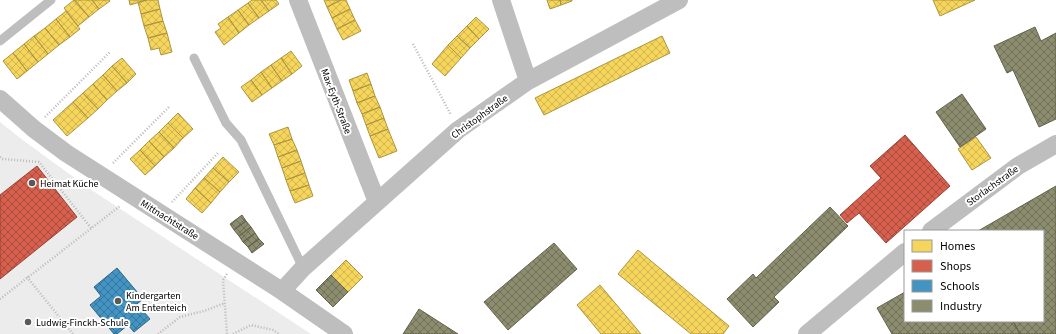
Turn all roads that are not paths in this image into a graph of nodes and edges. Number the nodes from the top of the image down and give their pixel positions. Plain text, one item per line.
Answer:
1 (51, 0) edge
2 (298, 0) edge
3 (500, 0) edge
4 (679, 0) edge
5 (0, 41) edge
6 (194, 58) dead end
7 (528, 81) junction
8 (0, 99) edge
9 (1056, 144) edge
10 (376, 202) junction
11 (932, 230) edge
12 (904, 253) edge
13 (303, 268) junction
14 (282, 291) junction
15 (344, 334) edge
16 (807, 334) edge

1 - 5 lane
2 - 10 street, Max-Eyth-Straße
3 - 7 street
4 - 7 street, Christophstraße
6 - 13 lane
7 - 10 street, Christophstraße
8 - 14 street, Mittnachtstraße
9 - 11 street, Storlachstraße
10 - 13 street, Christophstraße
12 - 16 street
13 - 14 street, Christophstraße
14 - 15 street, Mittnachtstraße

